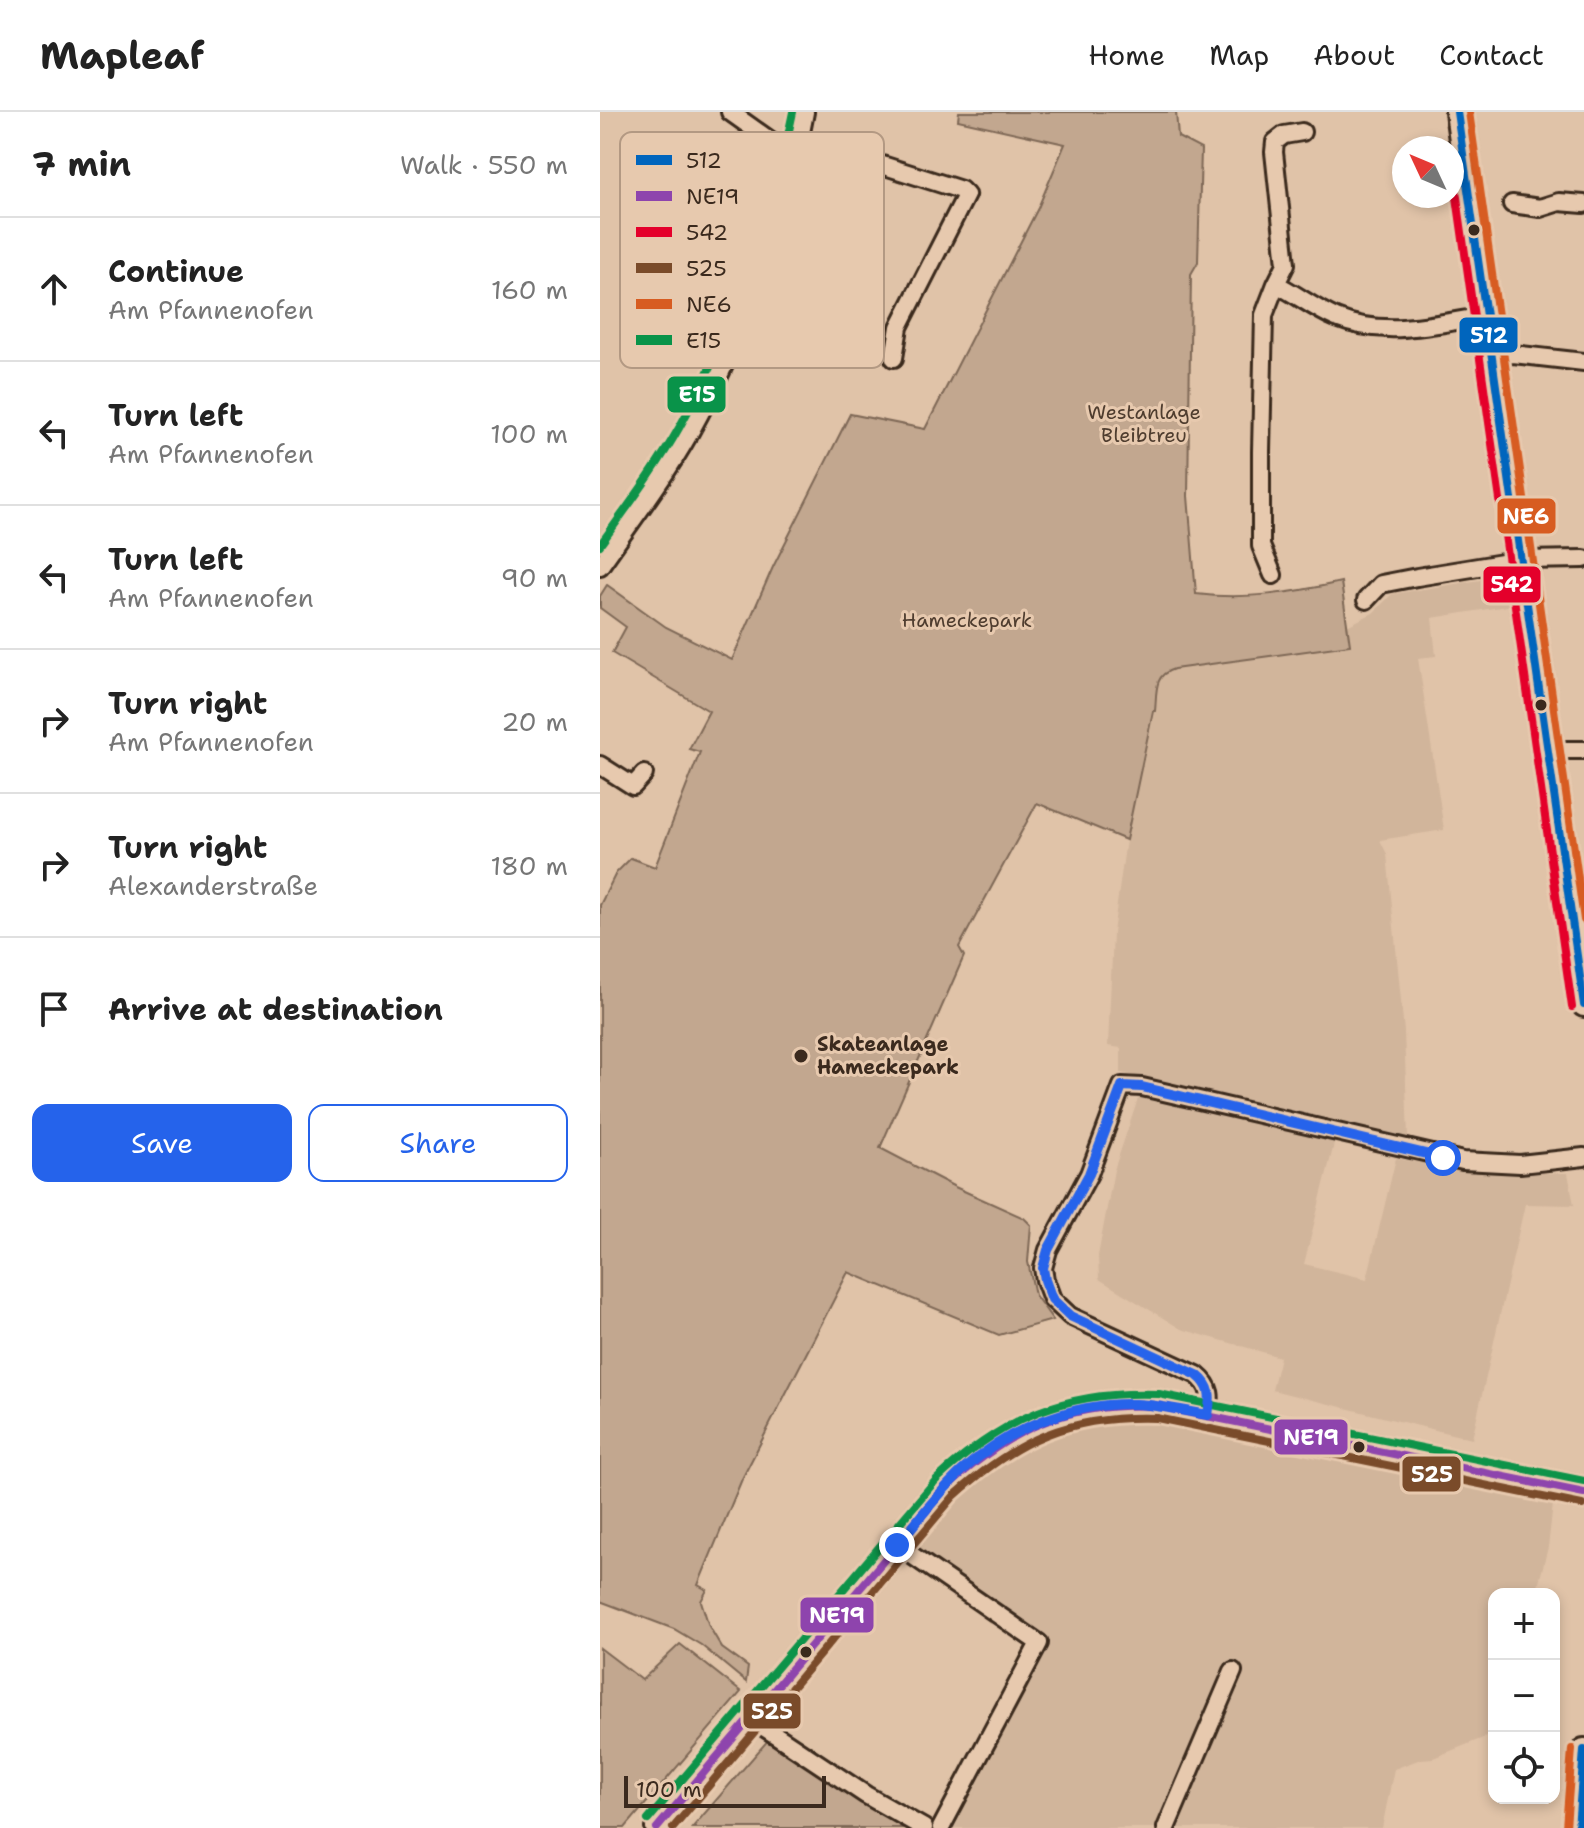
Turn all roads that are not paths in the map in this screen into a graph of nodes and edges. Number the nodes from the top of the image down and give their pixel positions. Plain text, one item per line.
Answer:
1 (730, 112) edge
2 (805, 112) edge
3 (1457, 112) edge
4 (758, 132) edge
5 (801, 132) edge
6 (1302, 132) dead end
7 (884, 166) edge
8 (1512, 204) dead end
9 (1584, 204) edge
10 (1276, 284) junction
11 (1485, 316) junction
12 (1492, 356) junction
13 (894, 358) dead end
14 (1584, 362) edge
15 (721, 368) edge
16 (1584, 559) edge
17 (1521, 560) junction
18 (600, 566) edge
19 (1273, 575) dead end
20 (1366, 600) dead end
21 (1549, 750) junction
22 (1584, 750) edge
23 (600, 765) edge
24 (644, 774) dead end
25 (1584, 1005) edge
26 (1584, 1157) edge
27 (1208, 1415) junction
28 (1584, 1493) edge
29 (897, 1545) junction
30 (1233, 1671) dead end
31 (750, 1718) junction
32 (1584, 1750) edge
33 (1583, 1779) edge
34 (657, 1828) edge
35 (924, 1828) edge
36 (941, 1828) edge
37 (1166, 1828) edge
38 (1578, 1828) edge

1 - 4 street
2 - 5 street
3 - 11 main road
6 - 10 street
7 - 13 street
8 - 9 street
10 - 11 street
10 - 19 street
11 - 12 main road
12 - 14 street
12 - 17 main road
15 - 18 street
16 - 17 street
17 - 20 street
17 - 21 main road
21 - 22 street
21 - 25 main road
23 - 24 street
26 - 27 street
27 - 28 main road
27 - 29 main road
29 - 31 main road
29 - 36 street
30 - 37 street
31 - 34 main road
31 - 35 street
32 - 33 main road
33 - 38 main road

